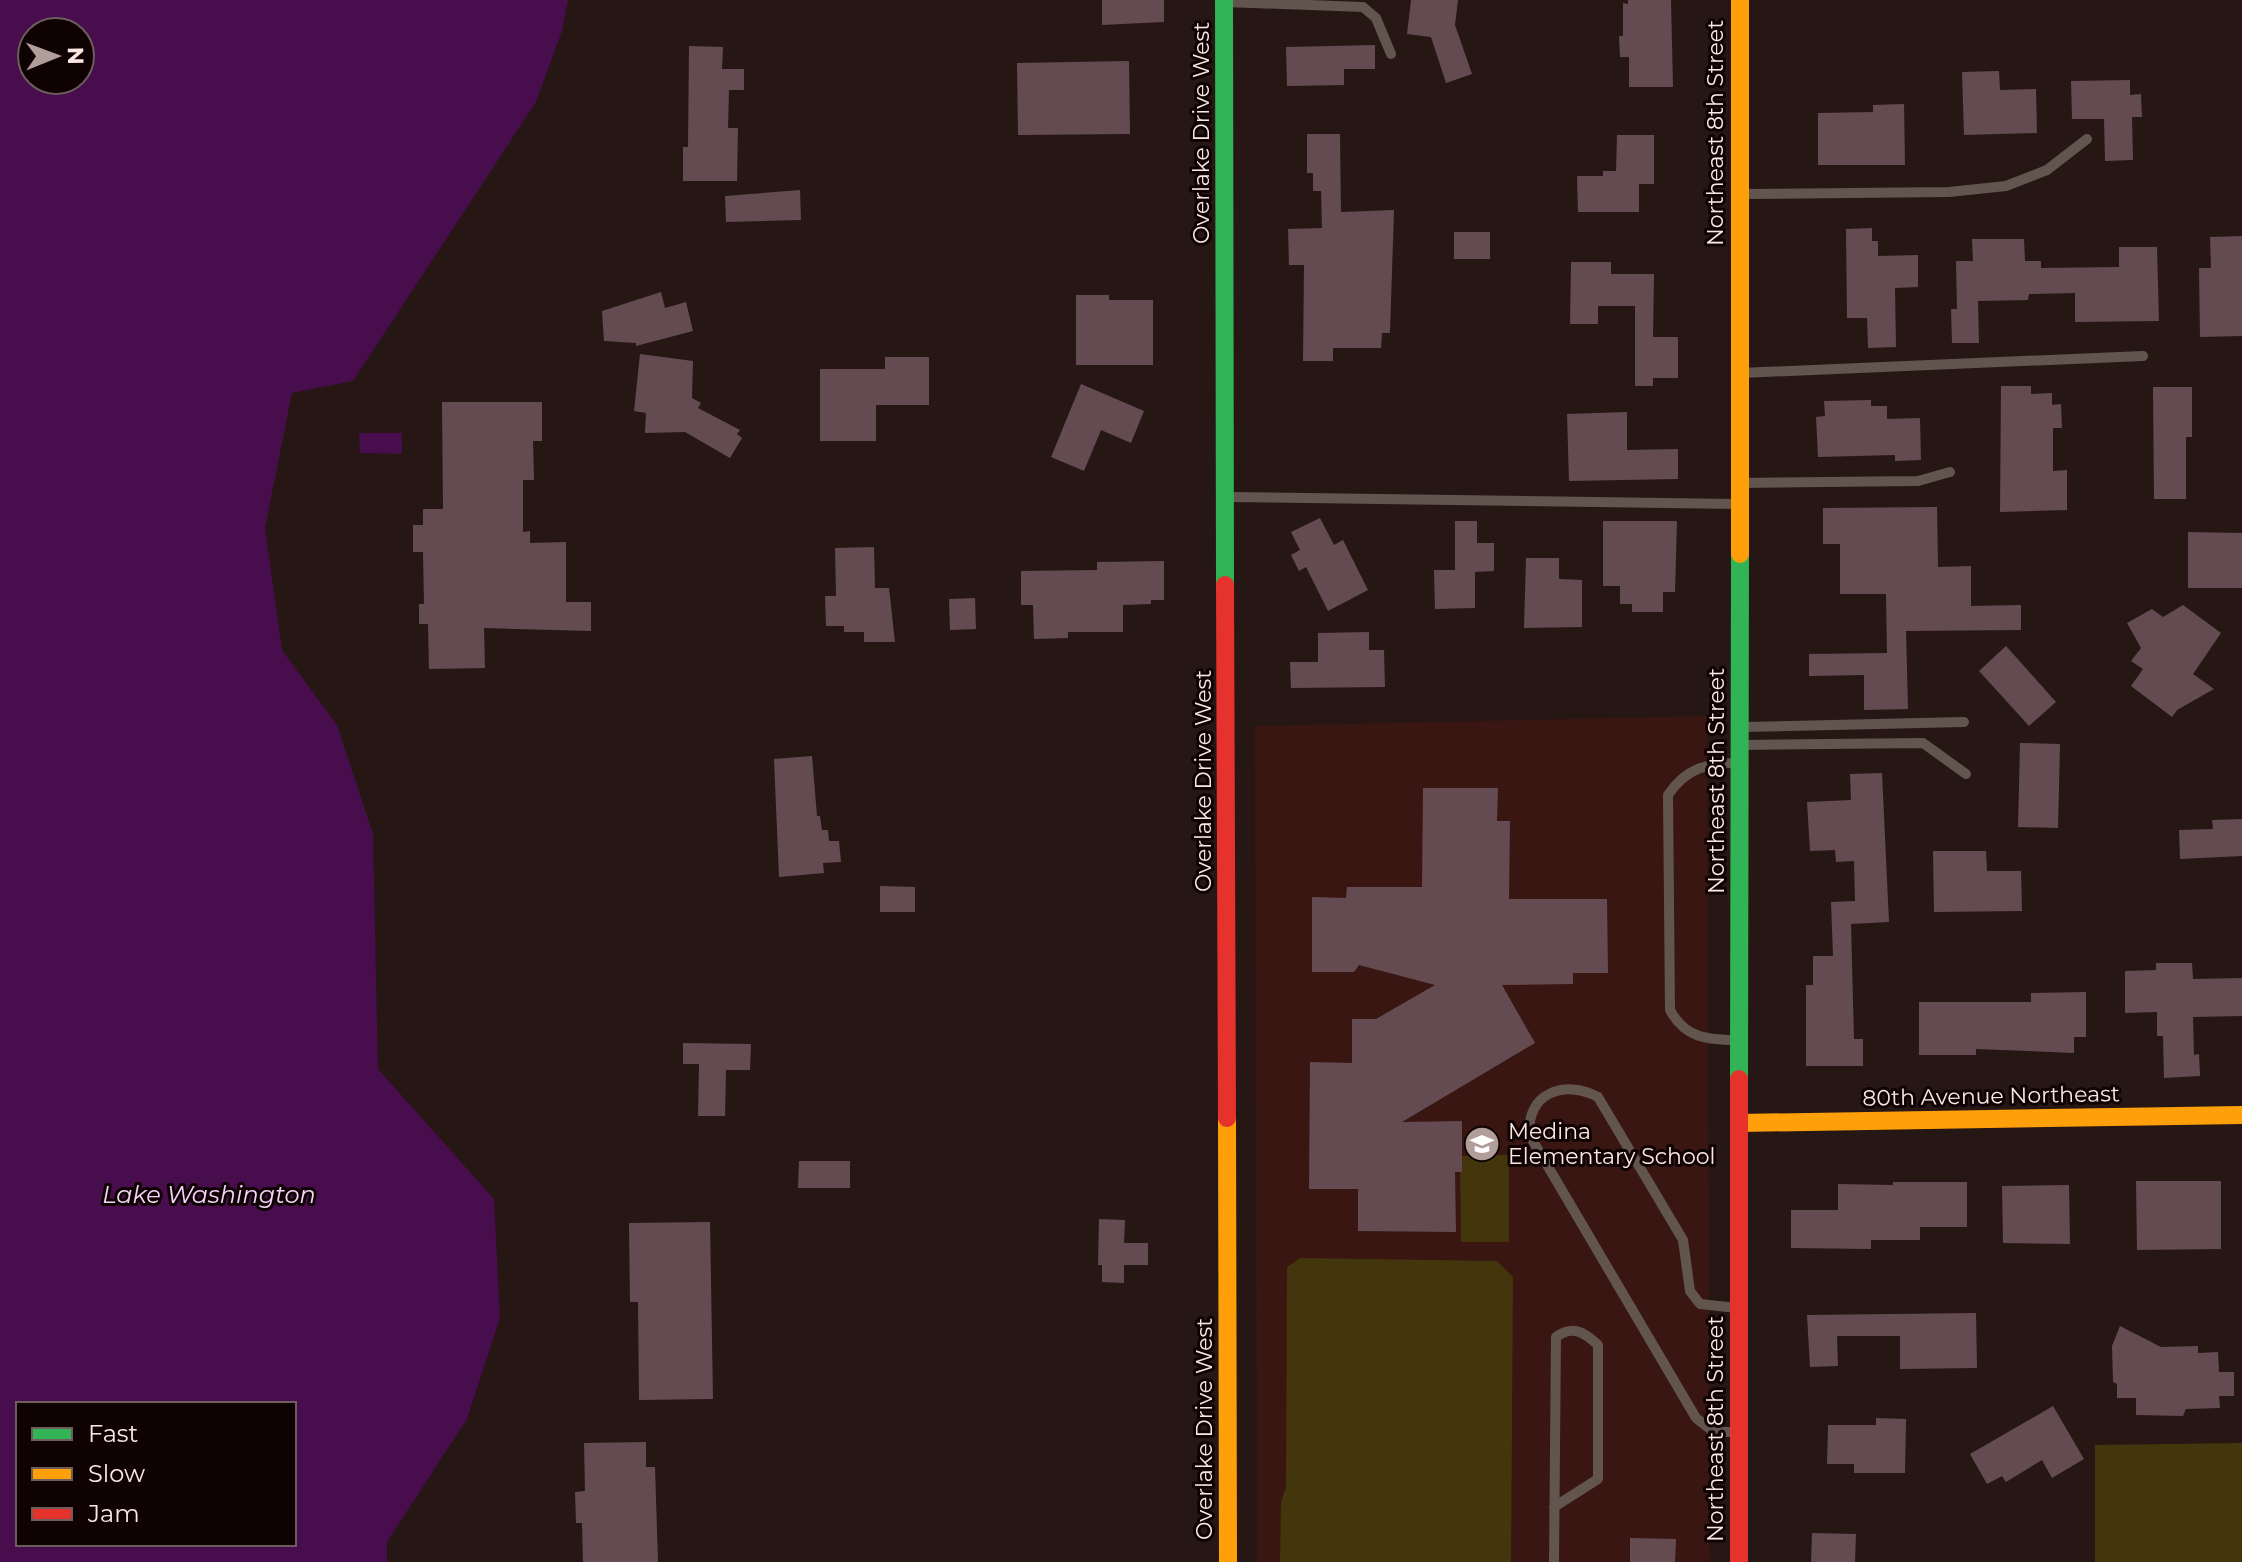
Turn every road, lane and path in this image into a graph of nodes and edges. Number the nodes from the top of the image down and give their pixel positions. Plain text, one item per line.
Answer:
1 (1740, 0) edge
2 (1224, 1) edge
3 (1391, 54) dead end
4 (2087, 139) dead end
5 (1738, 194) junction
6 (2143, 356) dead end
7 (1738, 373) junction
8 (1950, 472) dead end
9 (1738, 484) junction
10 (1226, 497) junction
11 (1738, 504) junction
12 (1964, 722) dead end
13 (1740, 745) junction
14 (1966, 774) dead end
15 (1740, 1040) junction
16 (2242, 1115) edge
17 (1740, 1123) junction
18 (1739, 1308) junction
19 (1739, 1432) junction
20 (1554, 1507) junction
21 (1228, 1562) edge
22 (1554, 1562) edge
23 (1739, 1562) edge

1 - 5 street, Northeast 8th Street
2 - 3 lane
2 - 10 street, Overlake Drive West
4 - 5 lane
5 - 7 street, Northeast 8th Street
6 - 7 lane
7 - 9 street, Northeast 8th Street
8 - 9 lane
9 - 11 street, Northeast 8th Street
10 - 11 lane
10 - 21 street, Overlake Drive West
11 - 13 street, Northeast 8th Street
12 - 13 lane
13 - 14 lane
13 - 15 street, Northeast 8th Street
13 - 15 lane
15 - 17 street, Northeast 8th Street
16 - 17 street, 80th Avenue Northeast
17 - 18 street, Northeast 8th Street
18 - 19 street, Northeast 8th Street
18 - 19 lane
19 - 23 street, Northeast 8th Street
20 - 20 lane
20 - 22 lane

